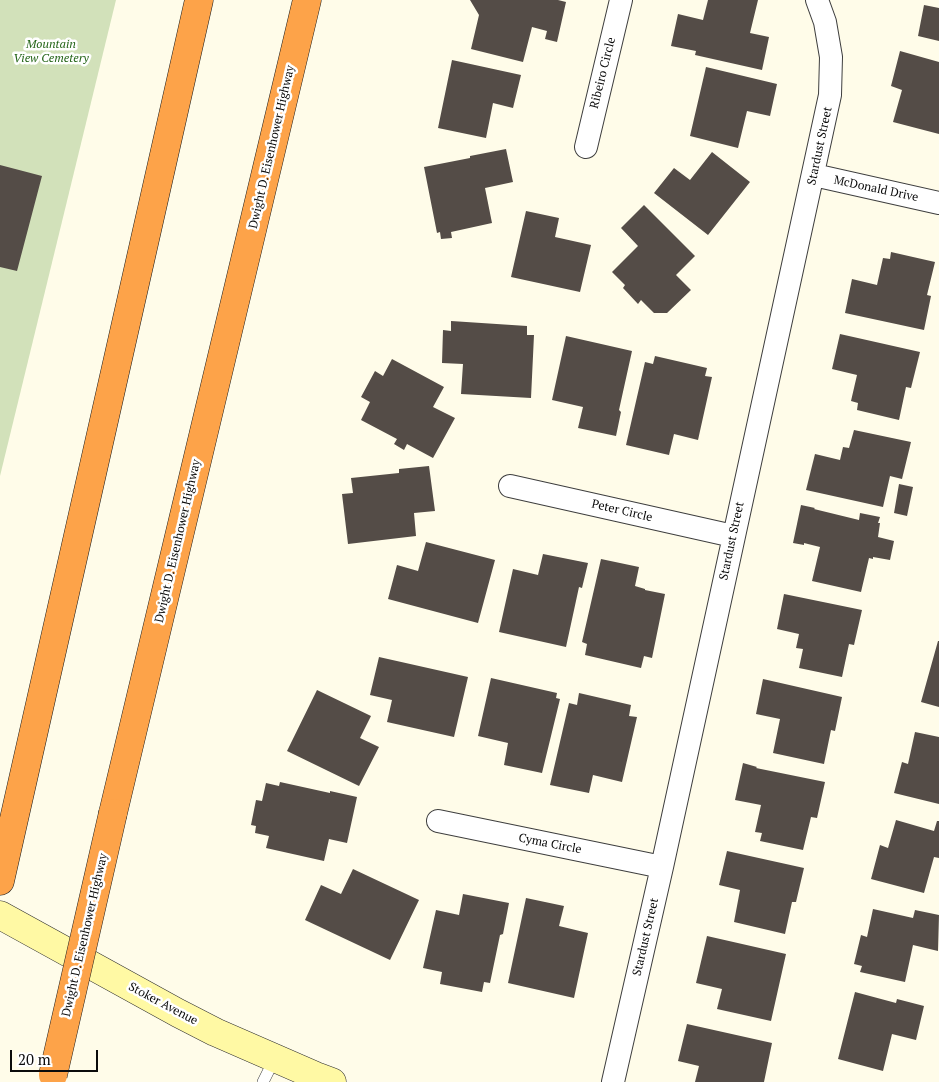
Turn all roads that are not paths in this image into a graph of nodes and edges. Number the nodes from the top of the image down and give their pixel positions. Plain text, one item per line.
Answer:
1 (199, 0) edge
2 (307, 0) edge
3 (621, 0) edge
4 (817, 0) edge
5 (586, 147) dead end
6 (814, 175) junction
7 (939, 203) edge
8 (510, 486) dead end
9 (734, 536) junction
10 (438, 821) dead end
11 (662, 867) junction
12 (0, 881) edge
13 (0, 915) edge
14 (269, 1070) edge
15 (52, 1078) edge
16 (332, 1082) edge
17 (613, 1082) edge

1 - 12 highway
2 - 15 highway, Dwight D. Eisenhower Highway, bridge
3 - 5 street, Ribeiro Circle
4 - 6 street, Stardust Street
6 - 7 street, McDonald Drive
6 - 9 street, Stardust Street
8 - 9 street, Peter Circle
9 - 11 street, Stardust Street
10 - 11 street, Cyma Circle
11 - 17 street, Stardust Street
13 - 14 street, Stoker Avenue
14 - 16 street, Stoker Avenue

